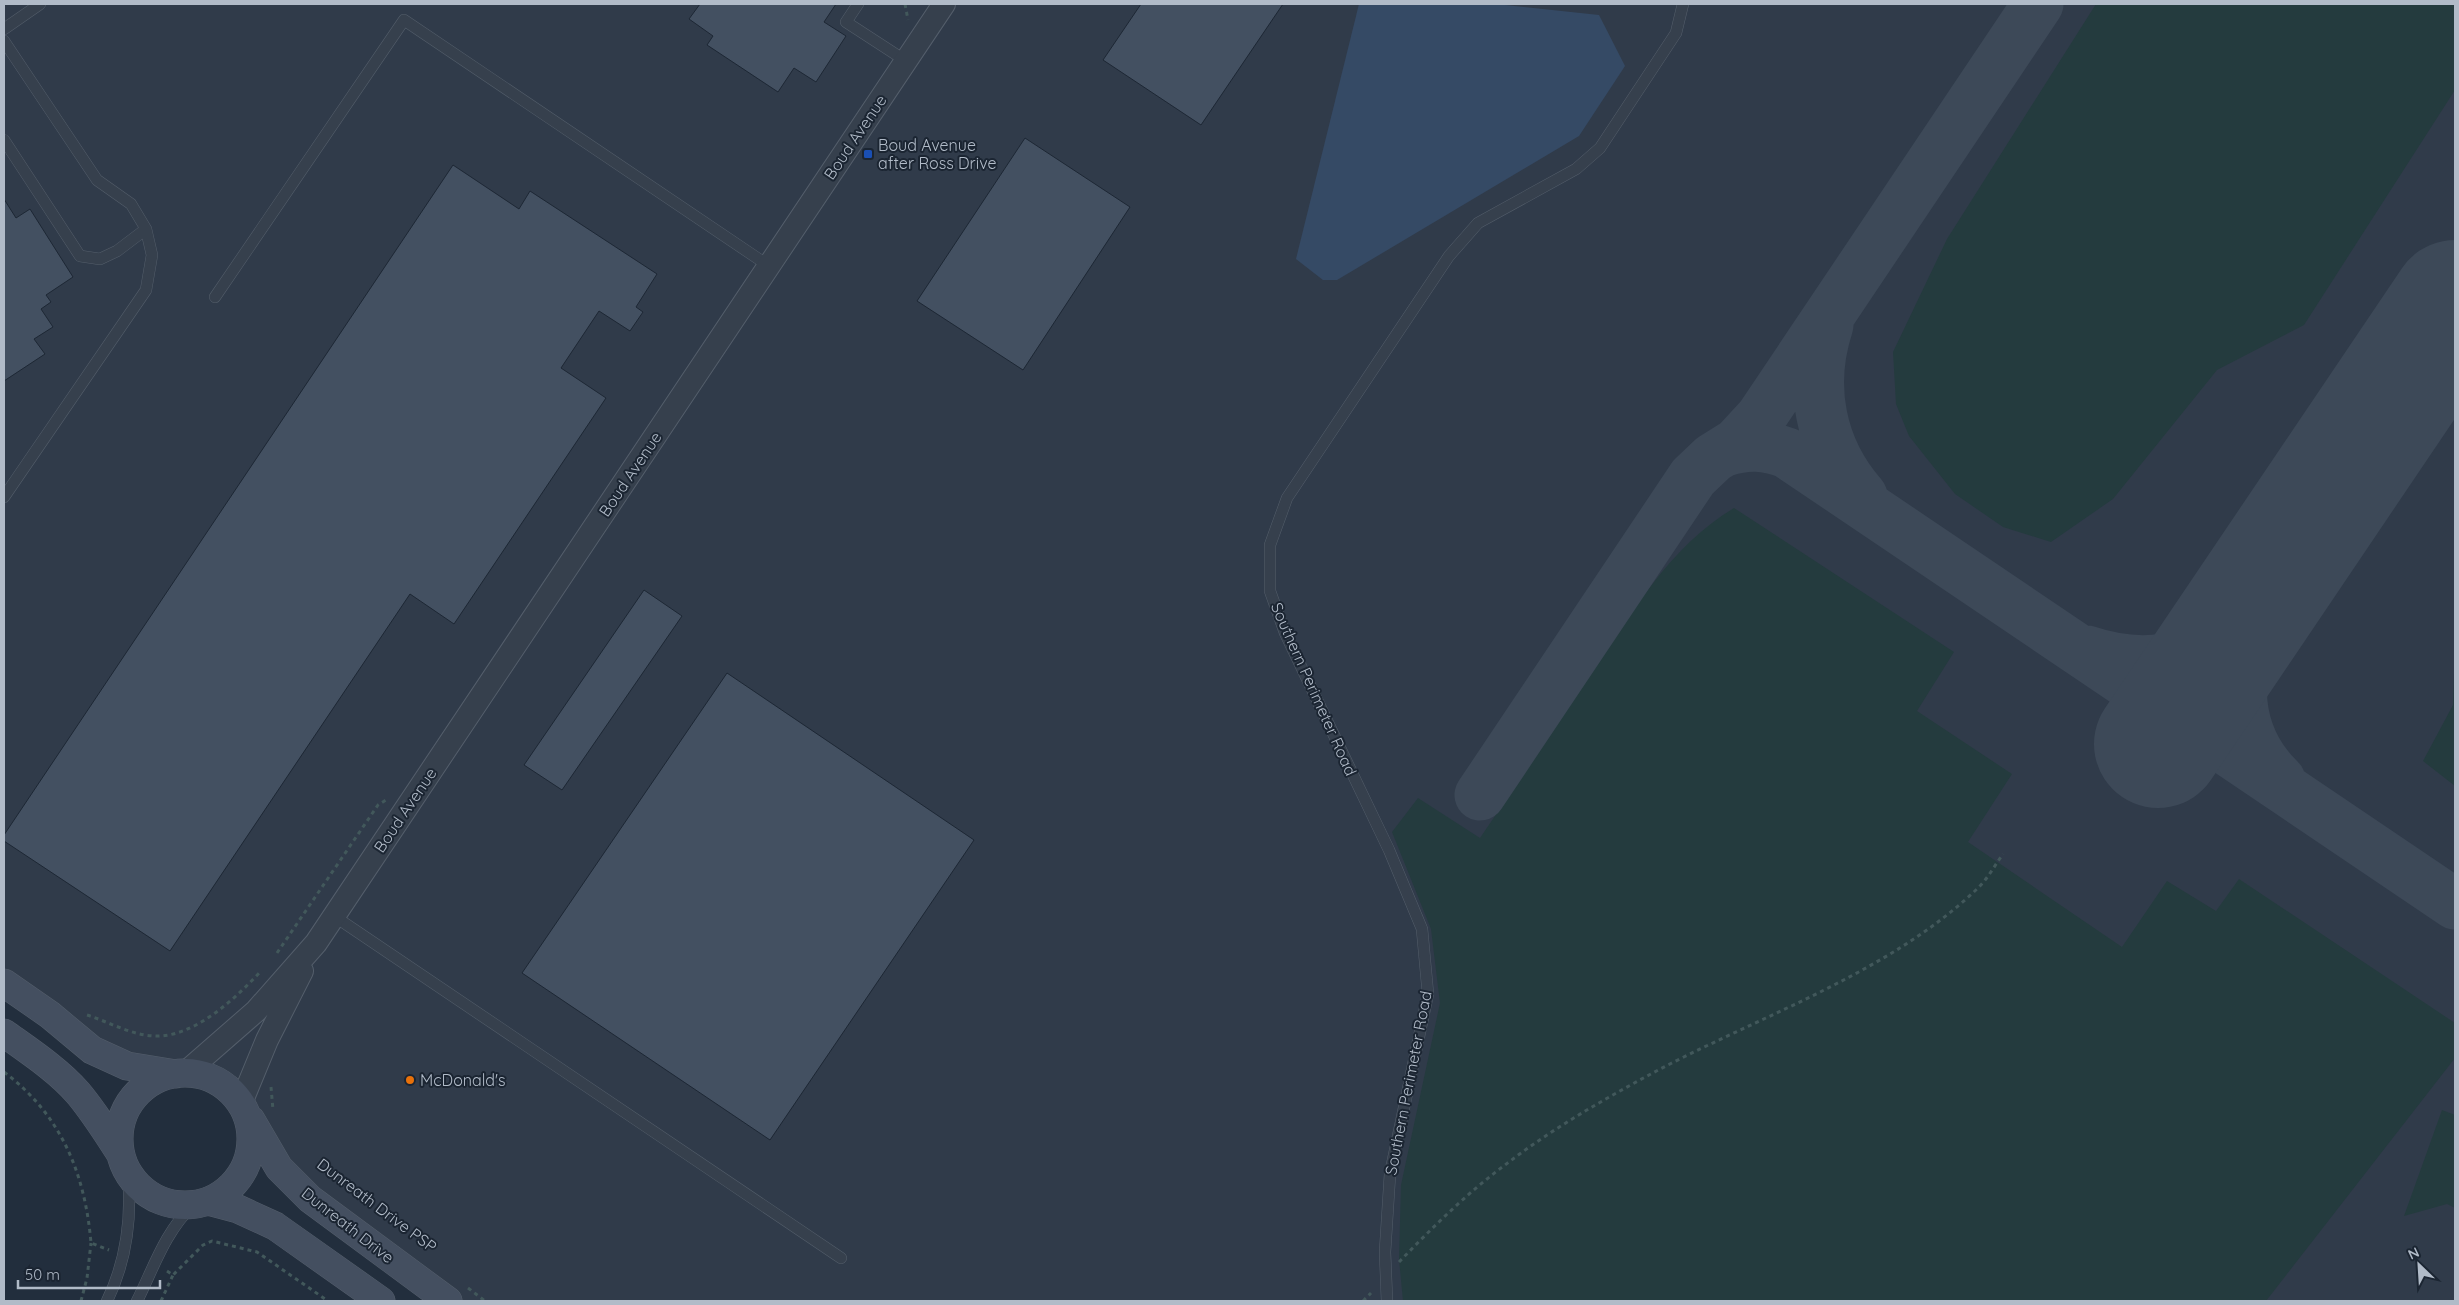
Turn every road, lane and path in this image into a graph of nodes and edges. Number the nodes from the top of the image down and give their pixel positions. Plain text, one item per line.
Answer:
1 (40, 4) edge
2 (858, 4) edge
3 (906, 4) edge
4 (944, 4) edge
5 (1683, 4) edge
6 (4, 29) edge
7 (4, 42) edge
8 (899, 56) junction
9 (4, 140) edge
10 (146, 229) junction
11 (769, 266) junction
12 (215, 297) dead end
13 (4, 497) edge
14 (392, 796) dead end
15 (2003, 854) dead end
16 (334, 916) junction
17 (316, 943) junction
18 (276, 956) dead end
19 (263, 969) dead end
20 (4, 983) edge
21 (82, 1014) dead end
22 (4, 1033) edge
23 (4, 1072) edge
24 (180, 1073) junction
25 (271, 1078) dead end
26 (243, 1107) junction
27 (275, 1119) dead end
28 (124, 1164) junction
29 (201, 1203) junction
30 (91, 1243) junction
31 (112, 1251) dead end
32 (841, 1258) dead end
33 (168, 1272) dead end
34 (173, 1274) junction
35 (1386, 1277) junction
36 (455, 1293) edge
37 (81, 1301) edge
38 (107, 1301) edge
39 (137, 1301) edge
40 (161, 1301) edge
41 (328, 1301) edge
42 (381, 1301) edge
43 (486, 1301) edge
44 (1363, 1301) edge
45 (1387, 1301) edge

1 - 6 lane
2 - 8 lane
3 - 8 path
4 - 8 street, Boud Avenue
5 - 35 lane, Southern Perimeter Road
7 - 10 lane
8 - 11 street, Boud Avenue
9 - 10 lane
10 - 13 lane
11 - 12 lane
11 - 16 street, Boud Avenue
14 - 18 path
15 - 35 path
16 - 17 street, Boud Avenue
16 - 32 lane
17 - 24 street, Boud Avenue
17 - 26 street, Boud Avenue
19 - 21 path
20 - 24 main road
22 - 28 main road
23 - 30 path
24 - 26 main road
24 - 28 main road
25 - 27 path
26 - 29 main road
26 - 36 main road, Dunreath Drive
28 - 29 main road
28 - 38 lane
29 - 39 lane
29 - 42 main road
30 - 31 path
30 - 37 path
33 - 34 path
34 - 40 path
34 - 41 path
35 - 44 path
35 - 45 lane, Southern Perimeter Road
36 - 43 path

